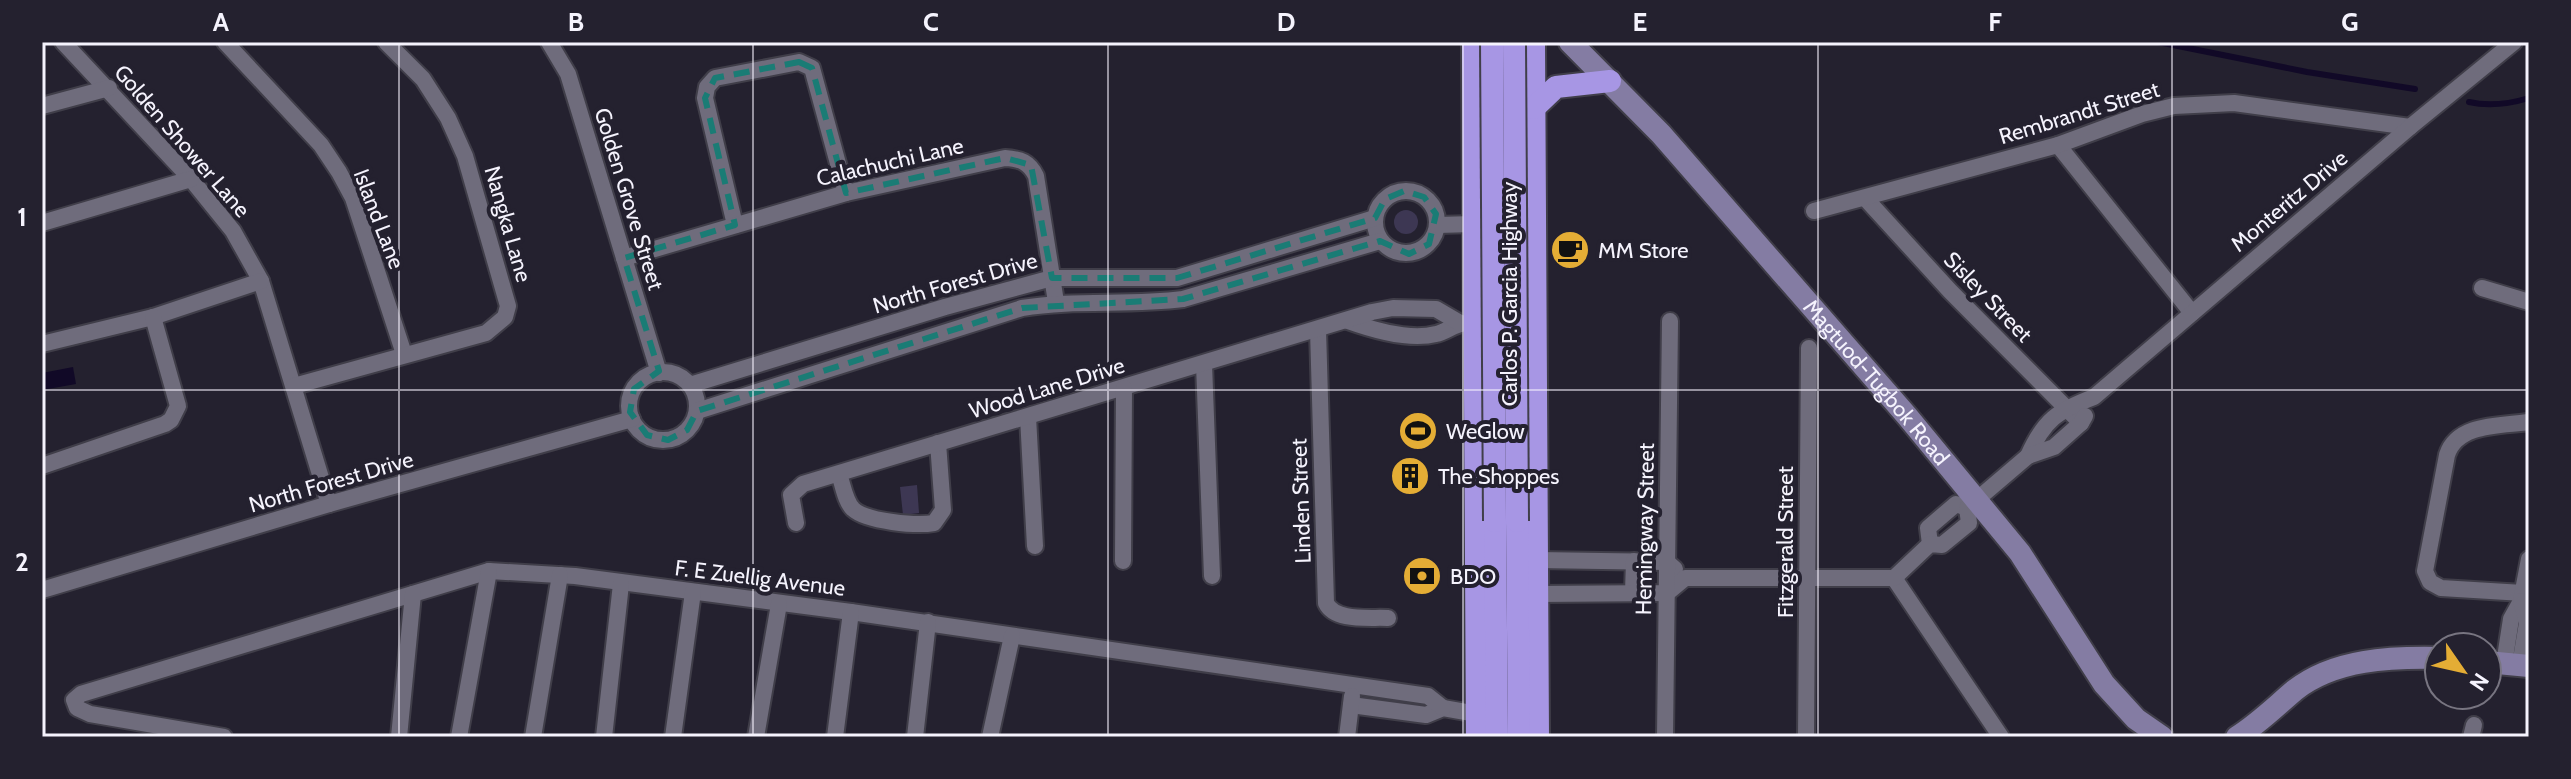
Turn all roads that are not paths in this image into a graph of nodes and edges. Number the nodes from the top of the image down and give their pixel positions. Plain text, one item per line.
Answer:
1 (63, 42) edge
2 (225, 42) edge
3 (549, 42) edge
4 (1473, 42) edge
5 (1492, 42) edge
6 (1514, 42) edge
7 (1534, 42) edge
8 (1570, 42) edge
9 (2514, 42) edge
10 (396, 46) edge
11 (1534, 76) junction
12 (1473, 77) junction
13 (1610, 81) junction
14 (109, 88) junction
15 (42, 106) edge
16 (1534, 108) junction
17 (2410, 127) junction
18 (1534, 142) junction
19 (1474, 143) junction
20 (2058, 145) junction
21 (191, 179) junction
22 (846, 193) junction
23 (1866, 199) junction
24 (1814, 211) dead end
25 (1375, 218) junction
26 (42, 223) edge
27 (1474, 224) junction
28 (1535, 224) junction
29 (735, 225) junction
30 (1437, 225) junction
31 (1309, 238) junction
32 (1380, 241) junction
33 (624, 258) junction
34 (1315, 260) junction
35 (1052, 278) junction
36 (261, 281) junction
37 (2482, 288) dead end
38 (1056, 302) junction
39 (2529, 302) edge
40 (2192, 313) junction
41 (153, 317) junction
42 (1348, 321) junction
43 (1670, 321) dead end
44 (1535, 322) junction
45 (1468, 323) junction
46 (1318, 330) junction
47 (42, 344) edge
48 (1809, 348) dead end
49 (404, 354) junction
50 (1204, 364) junction
51 (659, 373) junction
52 (690, 385) junction
53 (294, 386) junction
54 (1124, 388) junction
55 (2094, 397) junction
56 (2066, 408) junction
57 (697, 411) junction
58 (1028, 417) junction
59 (632, 419) junction
60 (2529, 422) edge
61 (2081, 423) junction
62 (938, 443) junction
63 (2028, 456) junction
64 (42, 466) edge
65 (1536, 469) junction
66 (1476, 470) junction
67 (839, 474) junction
68 (329, 504) junction
69 (1972, 504) junction
70 (1506, 521) junction
71 (796, 523) dead end
72 (1035, 546) dead end
73 (2529, 559) edge
74 (1537, 560) junction
75 (1123, 561) dead end
76 (1634, 561) junction
77 (1667, 562) junction
78 (489, 571) junction
79 (560, 575) junction
80 (1212, 576) dead end
81 (1807, 577) junction
82 (1685, 578) junction
83 (1894, 578) junction
84 (621, 584) junction
85 (42, 590) edge
86 (693, 592) junction
87 (1633, 593) junction
88 (1667, 593) junction
89 (413, 594) junction
90 (1537, 594) junction
91 (2522, 597) junction
92 (779, 604) junction
93 (851, 612) junction
94 (1388, 618) dead end
95 (928, 622) junction
96 (1012, 636) junction
97 (2423, 658) edge
98 (2510, 664) edge
99 (1354, 686) junction
100 (1351, 705) junction
101 (1443, 708) junction
102 (1477, 714) junction
103 (1993, 733) edge
104 (994, 736) edge
105 (224, 737) edge
106 (399, 737) edge
107 (459, 737) edge
108 (533, 737) edge
109 (604, 737) edge
110 (673, 737) edge
111 (756, 737) edge
112 (835, 737) edge
113 (915, 737) edge
114 (1347, 737) edge
115 (1477, 737) edge
116 (1497, 737) edge
117 (1519, 737) edge
118 (1538, 737) edge
119 (1665, 737) edge
120 (1806, 737) edge
121 (2162, 737) edge
122 (2237, 737) edge

1 - 14 street, Golden Shower Lane
2 - 49 street, Island Lane
3 - 33 street, Golden Grove Street
4 - 12 highway, Carlos P. Garcia Highway
5 - 70 highway, Carlos P. Garcia Highway, bridge
6 - 70 highway, Carlos P. Garcia Highway, bridge
7 - 11 highway, Carlos P. Garcia Highway
8 - 13 main road, Magtuod-Tugbok Road
9 - 17 street, Monteritz Drive
10 - 49 street, Nangka Lane
11 - 12 highway
11 - 16 highway, Carlos P. Garcia Highway
12 - 19 highway, Carlos P. Garcia Highway
13 - 16 highway
13 - 69 main road, Magtuod-Tugbok Road
14 - 15 street
14 - 21 street, Golden Shower Lane
16 - 18 highway, Carlos P. Garcia Highway
17 - 20 street, Rembrandt Street
17 - 40 street, Monteritz Drive
18 - 19 highway
18 - 28 highway, Carlos P. Garcia Highway
19 - 27 highway, Carlos P. Garcia Highway
20 - 23 street, Rembrandt Street
20 - 40 street
21 - 26 street
21 - 36 street, Golden Shower Lane
22 - 29 street, Calachuchi Lane
22 - 29 street
22 - 35 street, Calachuchi Lane
23 - 24 street, Rembrandt Street
23 - 56 street, Sisley Street
25 - 30 street
25 - 31 street, North Forest Drive
25 - 32 street
27 - 28 highway
27 - 30 street
27 - 45 highway, Carlos P. Garcia Highway
28 - 44 highway, Carlos P. Garcia Highway
29 - 33 street, Calachuchi Lane
30 - 32 street
31 - 34 street
31 - 35 street, North Forest Drive
32 - 34 street, North Forest Drive
33 - 51 street, Golden Grove Street
34 - 38 street, North Forest Drive
35 - 38 street, Calachuchi Lane
35 - 52 street, North Forest Drive
36 - 41 street
36 - 53 street, Golden Shower Lane
37 - 39 street
38 - 57 street, North Forest Drive
40 - 55 street, Monteritz Drive
41 - 47 street
41 - 64 street
42 - 45 street
42 - 45 street, Wood Lane Drive
42 - 46 street, Wood Lane Drive
43 - 77 street, Hemingway Street
44 - 45 highway
44 - 65 highway, Carlos P. Garcia Highway
45 - 66 highway, Carlos P. Garcia Highway
46 - 50 street, Wood Lane Drive
46 - 94 street, Linden Street
48 - 81 street, Fitzgerald Street
49 - 53 street, Nangka Lane
50 - 54 street, Wood Lane Drive
50 - 80 street
51 - 52 street
51 - 59 street
52 - 57 street
53 - 68 street, Golden Shower Lane
54 - 58 street, Wood Lane Drive
54 - 75 street
55 - 56 street, Monteritz Drive
55 - 61 street, Monteritz Drive
56 - 61 street, Sisley Street
56 - 63 street, Monteritz Drive
57 - 59 street
58 - 62 street, Wood Lane Drive
58 - 72 street
59 - 68 street, North Forest Drive
60 - 91 street
61 - 63 street, Monteritz Drive
62 - 67 street, Wood Lane Drive
62 - 67 street
63 - 69 street, Monteritz Drive
65 - 66 highway
65 - 74 highway, Carlos P. Garcia Highway
66 - 102 highway, Carlos P. Garcia Highway
67 - 71 street, Wood Lane Drive
68 - 85 street, North Forest Drive
69 - 83 street, Monteritz Drive
69 - 121 main road, Magtuod-Tugbok Road
70 - 116 highway, Carlos P. Garcia Highway
70 - 117 highway, Carlos P. Garcia Highway
73 - 91 street
74 - 76 street
74 - 90 highway, Carlos P. Garcia Highway
76 - 77 street
76 - 87 street
77 - 82 street
77 - 88 street, Hemingway Street
78 - 79 street, F. E Zuellig Avenue
78 - 89 street, F. E Zuellig Avenue
78 - 107 street
79 - 84 street, F. E Zuellig Avenue
79 - 108 street
81 - 82 street
81 - 83 street
81 - 120 street, Fitzgerald Street
82 - 88 street
83 - 103 street
84 - 86 street, F. E Zuellig Avenue
84 - 109 street
86 - 92 street, F. E Zuellig Avenue
86 - 110 street
87 - 88 street
87 - 90 street
88 - 119 street, Hemingway Street
89 - 105 street, F. E Zuellig Avenue
89 - 106 street
90 - 118 highway, Carlos P. Garcia Highway
91 - 98 street
92 - 93 street, F. E Zuellig Avenue
92 - 111 street
93 - 95 street, F. E Zuellig Avenue
93 - 112 street
95 - 96 street, F. E Zuellig Avenue
95 - 113 street
96 - 99 street, F. E Zuellig Avenue
96 - 104 street
97 - 122 main road
99 - 100 street
99 - 101 street, F. E Zuellig Avenue
100 - 101 street, F. E Zuellig Avenue
100 - 114 street
101 - 102 street, F. E Zuellig Avenue
102 - 115 highway, Carlos P. Garcia Highway

